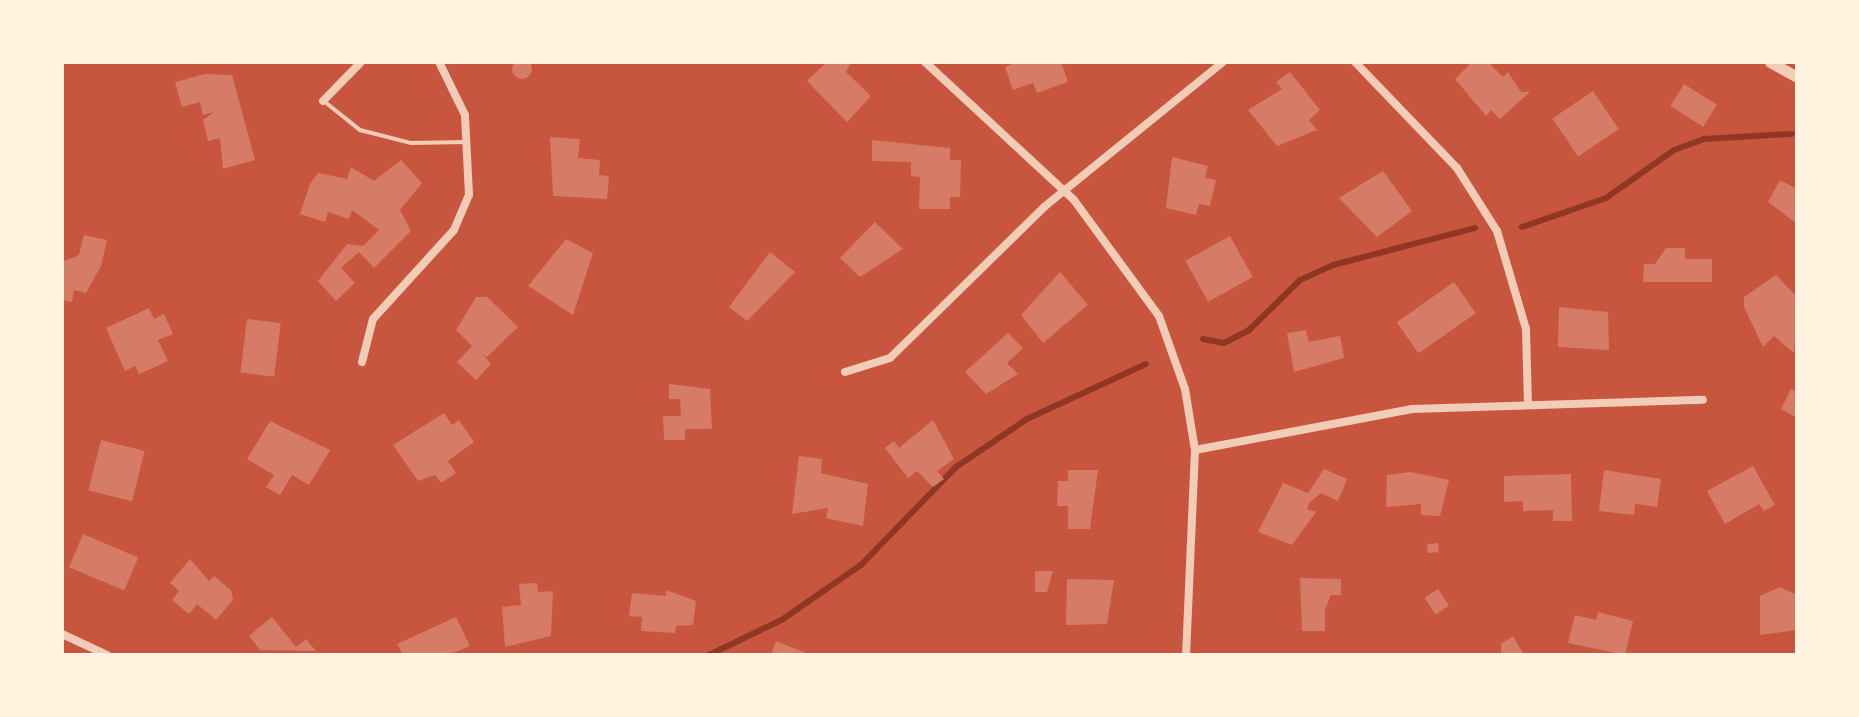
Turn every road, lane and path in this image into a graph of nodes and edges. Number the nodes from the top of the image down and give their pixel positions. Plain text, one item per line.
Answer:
1 (361, 62) edge
2 (439, 62) edge
3 (925, 62) edge
4 (1223, 62) edge
5 (1355, 62) edge
6 (1770, 62) edge
7 (1797, 77) edge
8 (323, 101) joint
9 (470, 142) junction
10 (1064, 190) junction
11 (362, 362) dead end
12 (845, 372) dead end
13 (1703, 400) dead end
14 (1528, 404) junction
15 (1195, 450) junction
16 (62, 634) edge
17 (107, 655) edge
18 (1186, 655) edge

1 - 8 street
2 - 9 street
3 - 10 street
4 - 10 street
5 - 14 street
6 - 7 street
8 - 9 lane
9 - 11 street
10 - 12 street
10 - 15 street
13 - 14 street
14 - 15 street
15 - 18 street
16 - 17 street

